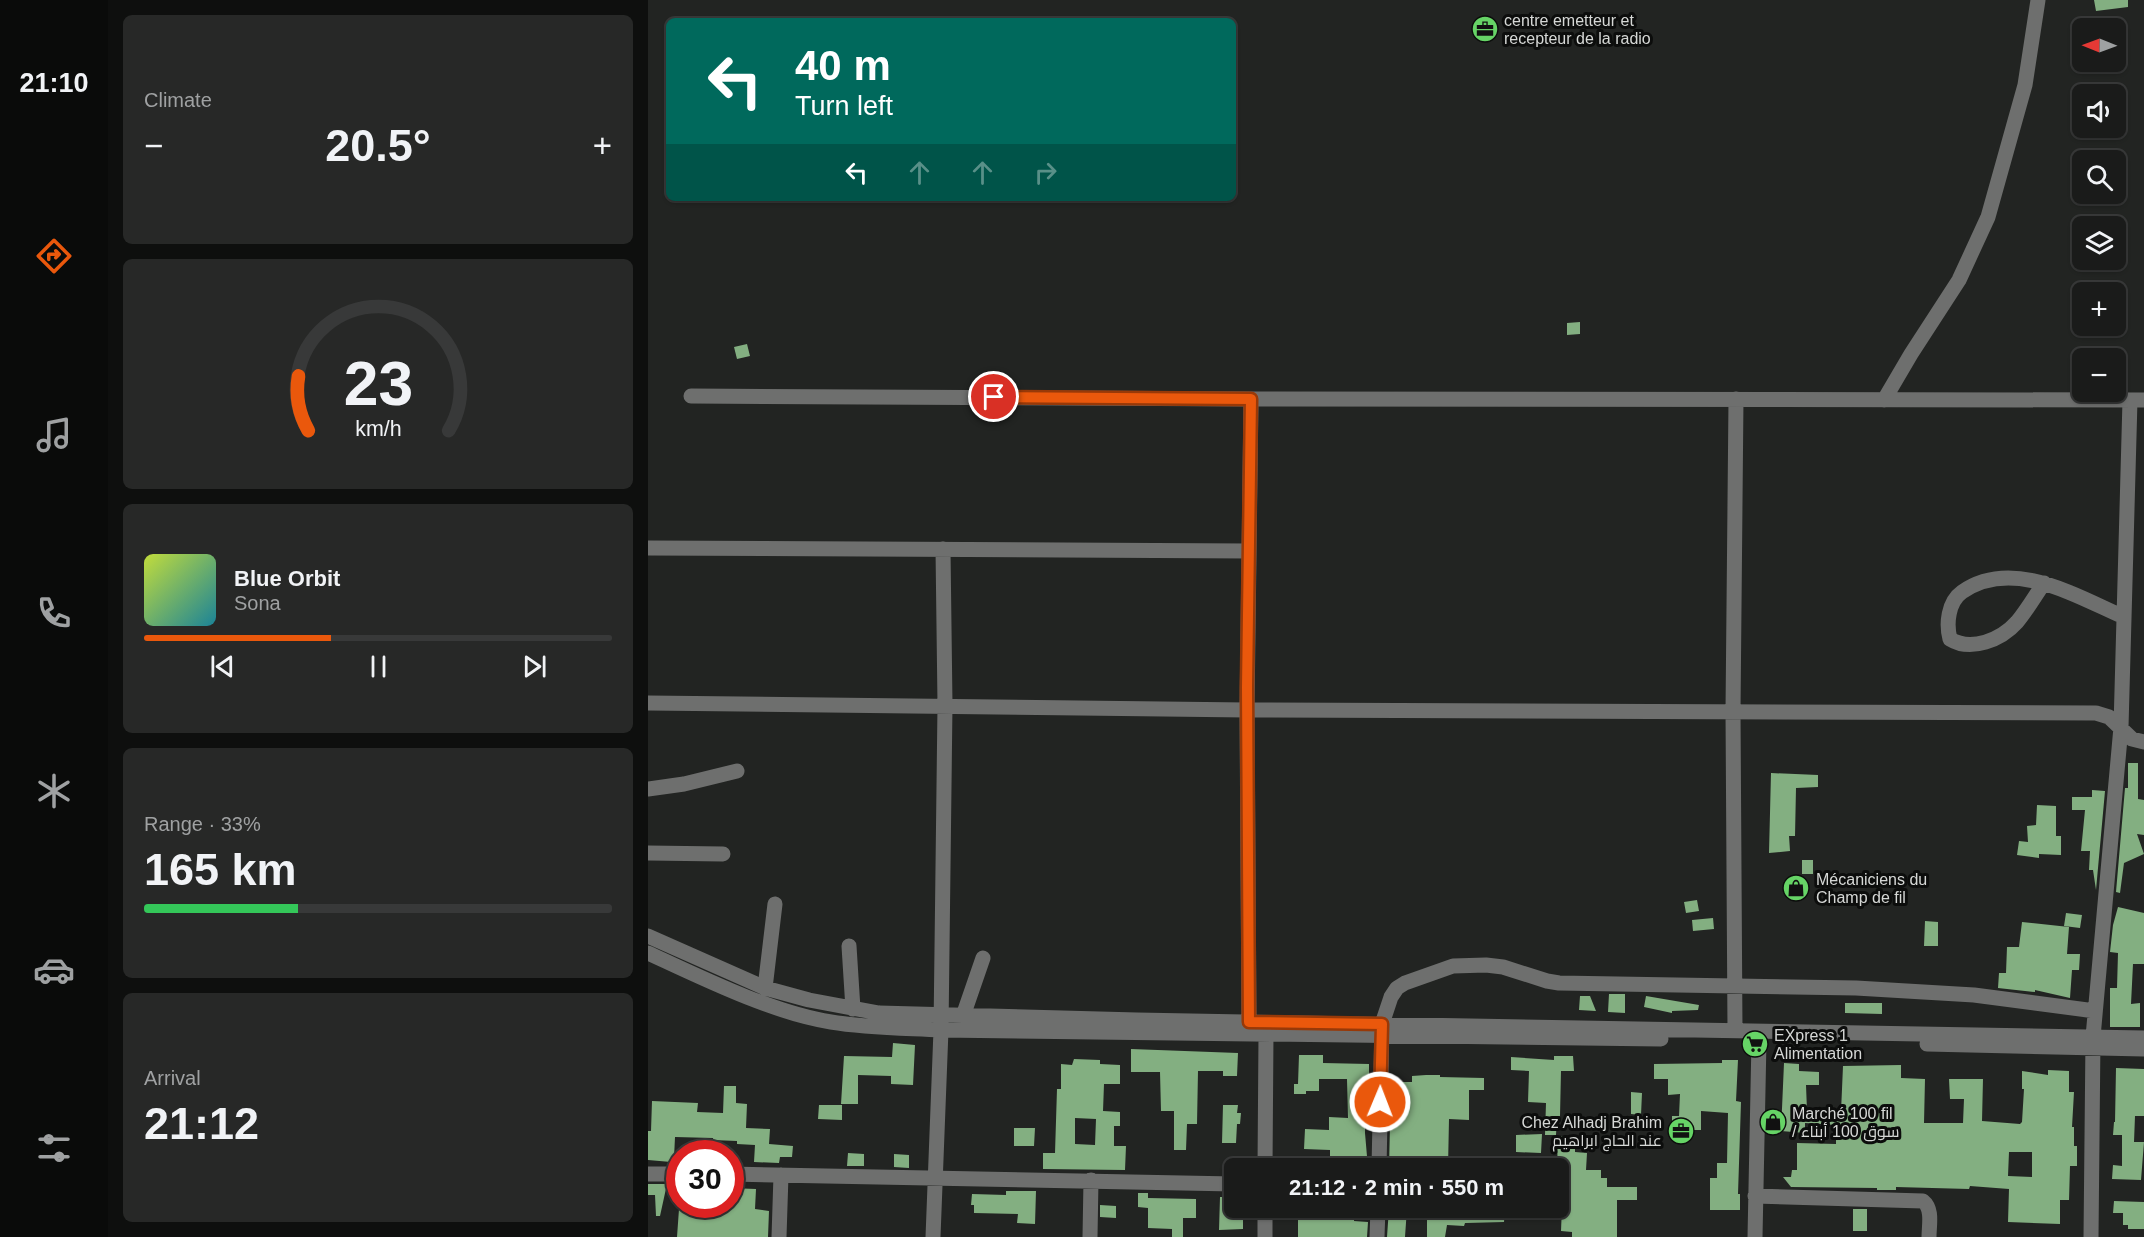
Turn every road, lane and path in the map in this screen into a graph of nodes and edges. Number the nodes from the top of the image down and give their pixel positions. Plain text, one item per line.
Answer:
1 (2038, 0) edge
2 (691, 396) dead end
3 (1251, 399) junction
4 (1736, 399) junction
5 (1884, 400) junction
6 (2137, 400) edge
7 (648, 548) edge
8 (943, 549) junction
9 (1248, 551) junction
10 (2044, 583) junction
11 (2124, 617) junction
12 (648, 703) edge
13 (945, 705) junction
14 (1247, 710) junction
15 (1733, 711) junction
16 (2121, 727) junction
17 (2144, 742) edge
18 (737, 771) dead end
19 (648, 789) edge
20 (648, 854) edge
21 (723, 854) dead end
22 (775, 904) dead end
23 (648, 936) edge
24 (849, 946) dead end
25 (648, 953) edge
26 (983, 958) dead end
27 (1735, 987) junction
28 (765, 988) junction
29 (853, 1009) junction
30 (2095, 1011) junction
31 (963, 1016) junction
32 (1249, 1022) junction
33 (941, 1023) junction
34 (1382, 1030) junction
35 (1735, 1030) junction
36 (1266, 1034) junction
37 (2144, 1038) edge
38 (1759, 1040) junction
39 (2093, 1042) junction
40 (2144, 1049) edge
41 (1265, 1158) edge
42 (1378, 1158) edge
43 (648, 1174) edge
44 (666, 1174) edge
45 (744, 1174) edge
46 (781, 1175) junction
47 (935, 1178) junction
48 (1091, 1180) junction
49 (1224, 1184) edge
50 (1755, 1196) junction
51 (1265, 1218) edge
52 (1377, 1218) edge
53 (779, 1237) edge
54 (933, 1237) edge
55 (1090, 1237) edge
56 (1265, 1237) edge
57 (1377, 1237) edge
58 (1755, 1237) edge
59 (1929, 1237) edge
60 (2091, 1237) edge

1 - 5 street
2 - 3 street
3 - 4 street
3 - 9 street
4 - 5 street
4 - 15 street
5 - 6 street
6 - 11 street
7 - 8 street
8 - 9 street
8 - 13 street
9 - 14 street
10 - 10 street
10 - 11 street
11 - 16 street
12 - 13 street
13 - 14 street
13 - 33 street
14 - 15 street
14 - 32 street
15 - 16 street
15 - 27 street
16 - 17 street
16 - 30 street
18 - 19 street
20 - 21 street
22 - 28 street
23 - 28 street
24 - 29 street
25 - 33 street
26 - 31 street
27 - 30 street
27 - 34 street
27 - 35 street
28 - 29 street
29 - 33 street
30 - 39 street
31 - 32 street
31 - 33 street
32 - 34 street
33 - 36 street
33 - 47 street
34 - 35 street
34 - 36 street
34 - 38 street
34 - 42 street
35 - 39 street
36 - 41 street
37 - 39 street
38 - 39 street
38 - 50 street
39 - 40 street
39 - 60 street
43 - 44 street
45 - 46 street
46 - 47 street
46 - 53 street
47 - 48 street
47 - 54 street
48 - 49 street
48 - 55 street
50 - 58 street
50 - 59 street
51 - 56 street
52 - 57 street

